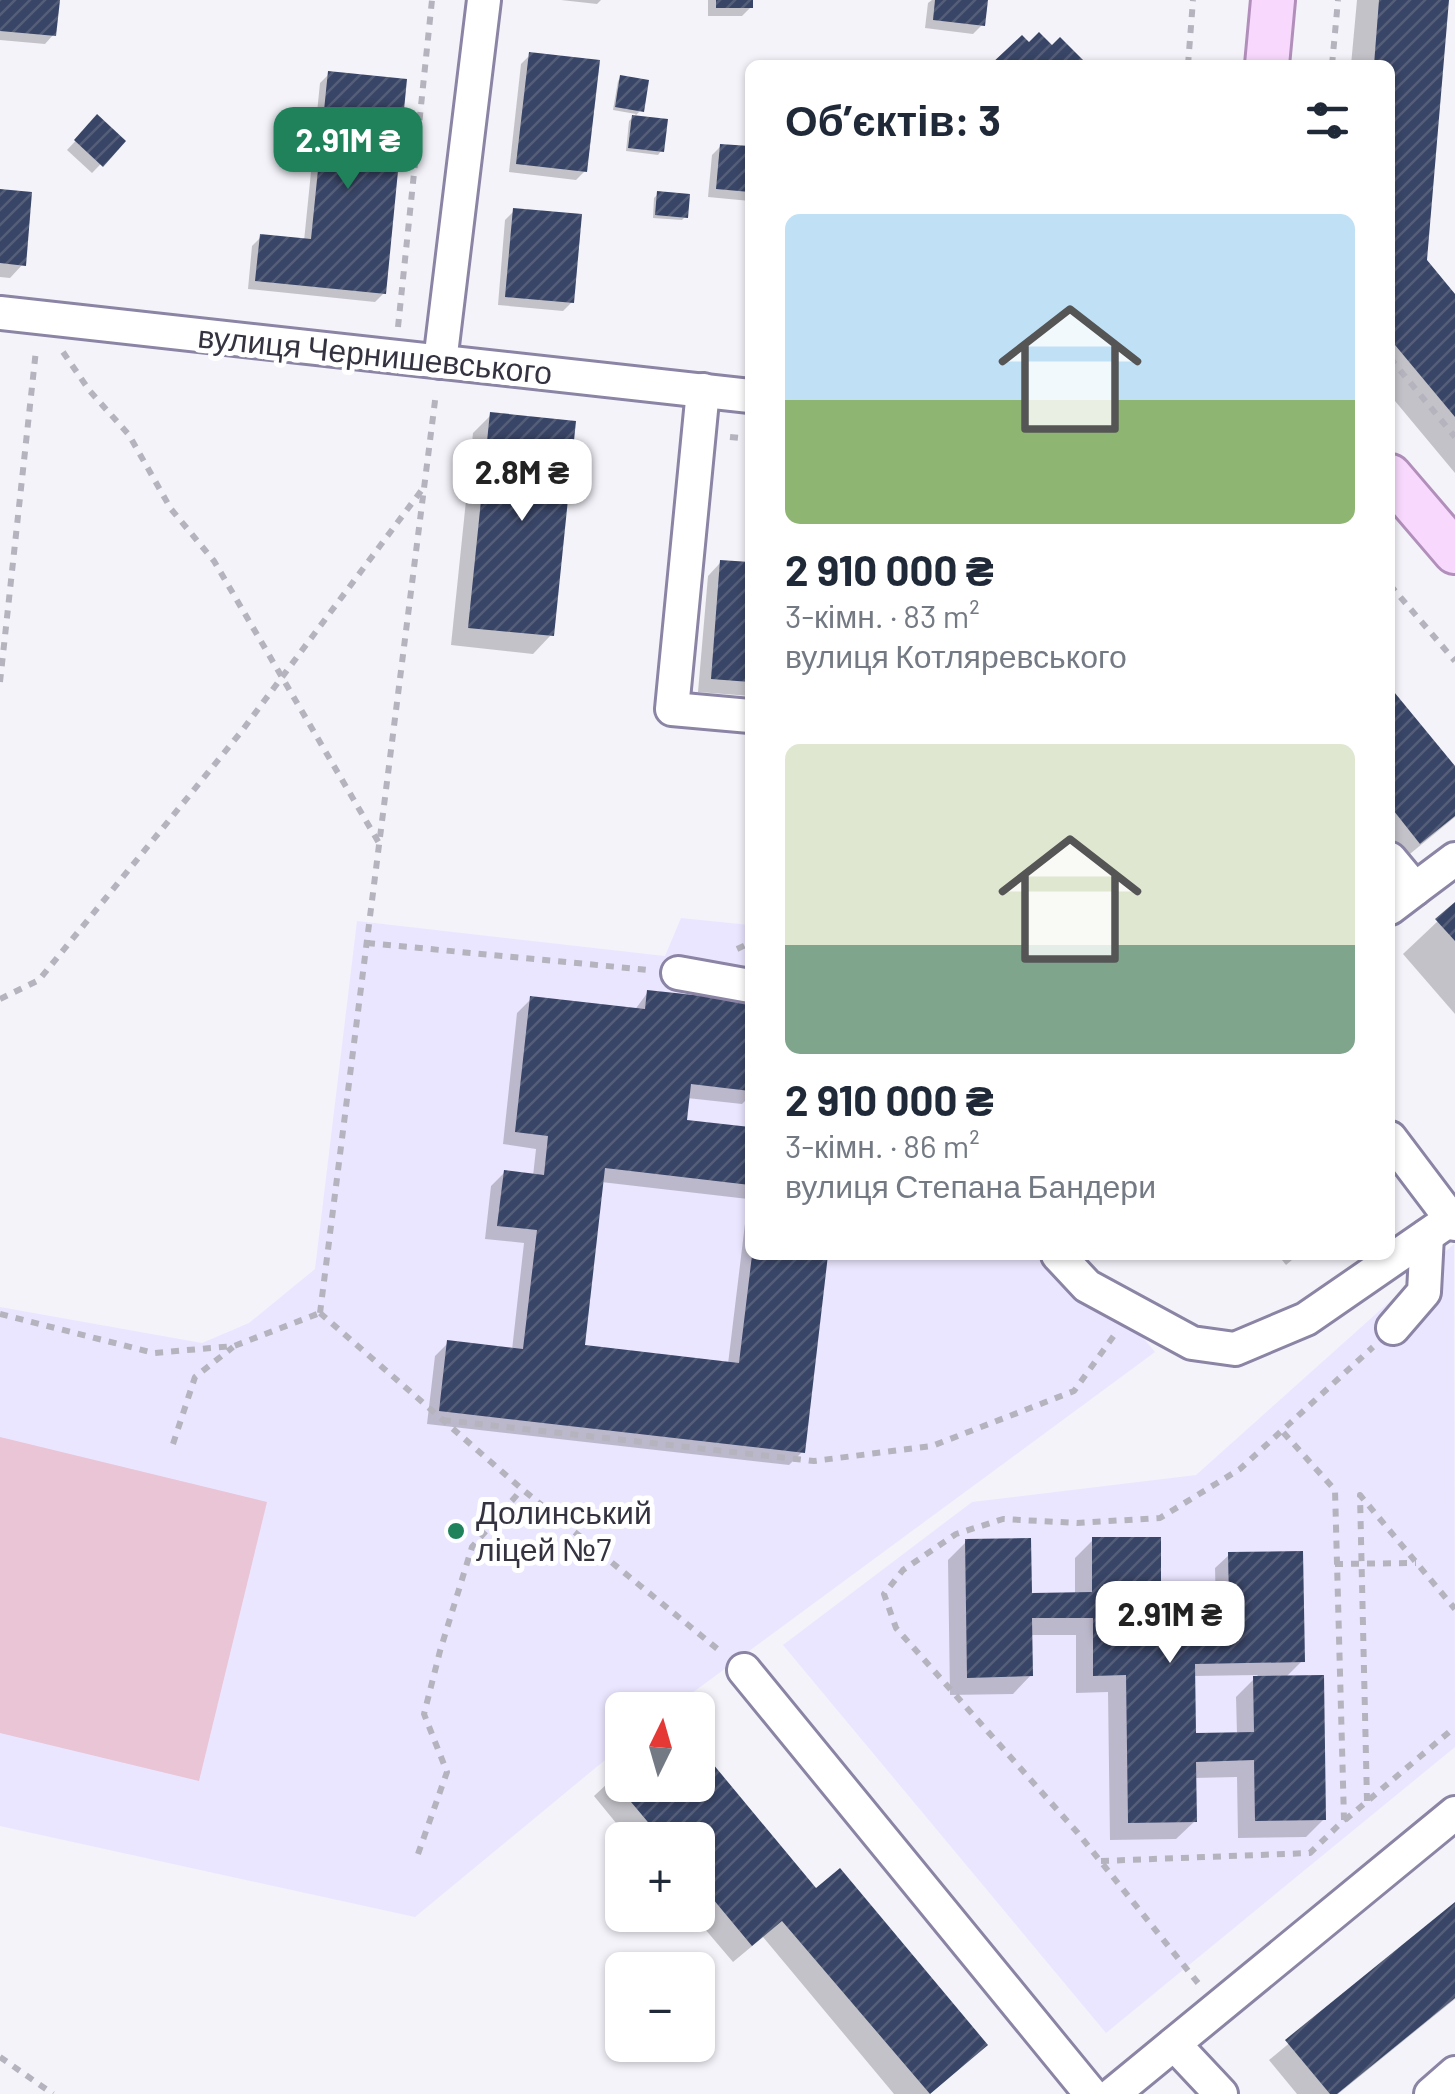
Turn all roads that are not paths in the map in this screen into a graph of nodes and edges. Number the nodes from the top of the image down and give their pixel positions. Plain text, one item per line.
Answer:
1 (484, 0) edge
2 (1273, 0) edge
3 (1267, 60) edge
4 (0, 313) edge
5 (438, 376) junction
6 (702, 390) junction
7 (745, 395) edge
8 (1395, 482) edge
9 (1455, 552) edge
10 (745, 716) edge
11 (1455, 859) edge
12 (1395, 874) edge
13 (1403, 899) edge
14 (678, 972) road end
15 (745, 985) edge
16 (1395, 1146) edge
17 (1444, 1226) edge
18 (1395, 1259) edge
19 (1063, 1260) edge
20 (1394, 1260) edge
21 (1394, 1328) road end
22 (744, 1670) road end
23 (1455, 1813) edge
24 (1174, 2044) junction
25 (1455, 2073) edge
26 (1091, 2094) edge
27 (1113, 2094) edge
28 (1221, 2094) edge
29 (1431, 2094) edge

1 - 5 street
2 - 3 main road
4 - 5 street, вулиця Чернишевського
5 - 6 street, вулиця Чернишевського
6 - 7 street, вулиця Чернишевського
6 - 10 street
8 - 9 main road
11 - 13 street
12 - 13 street
14 - 15 street
16 - 17 street
17 - 18 street
17 - 21 street
19 - 20 street
22 - 26 street
23 - 24 street
24 - 27 street
24 - 28 street
25 - 29 street

